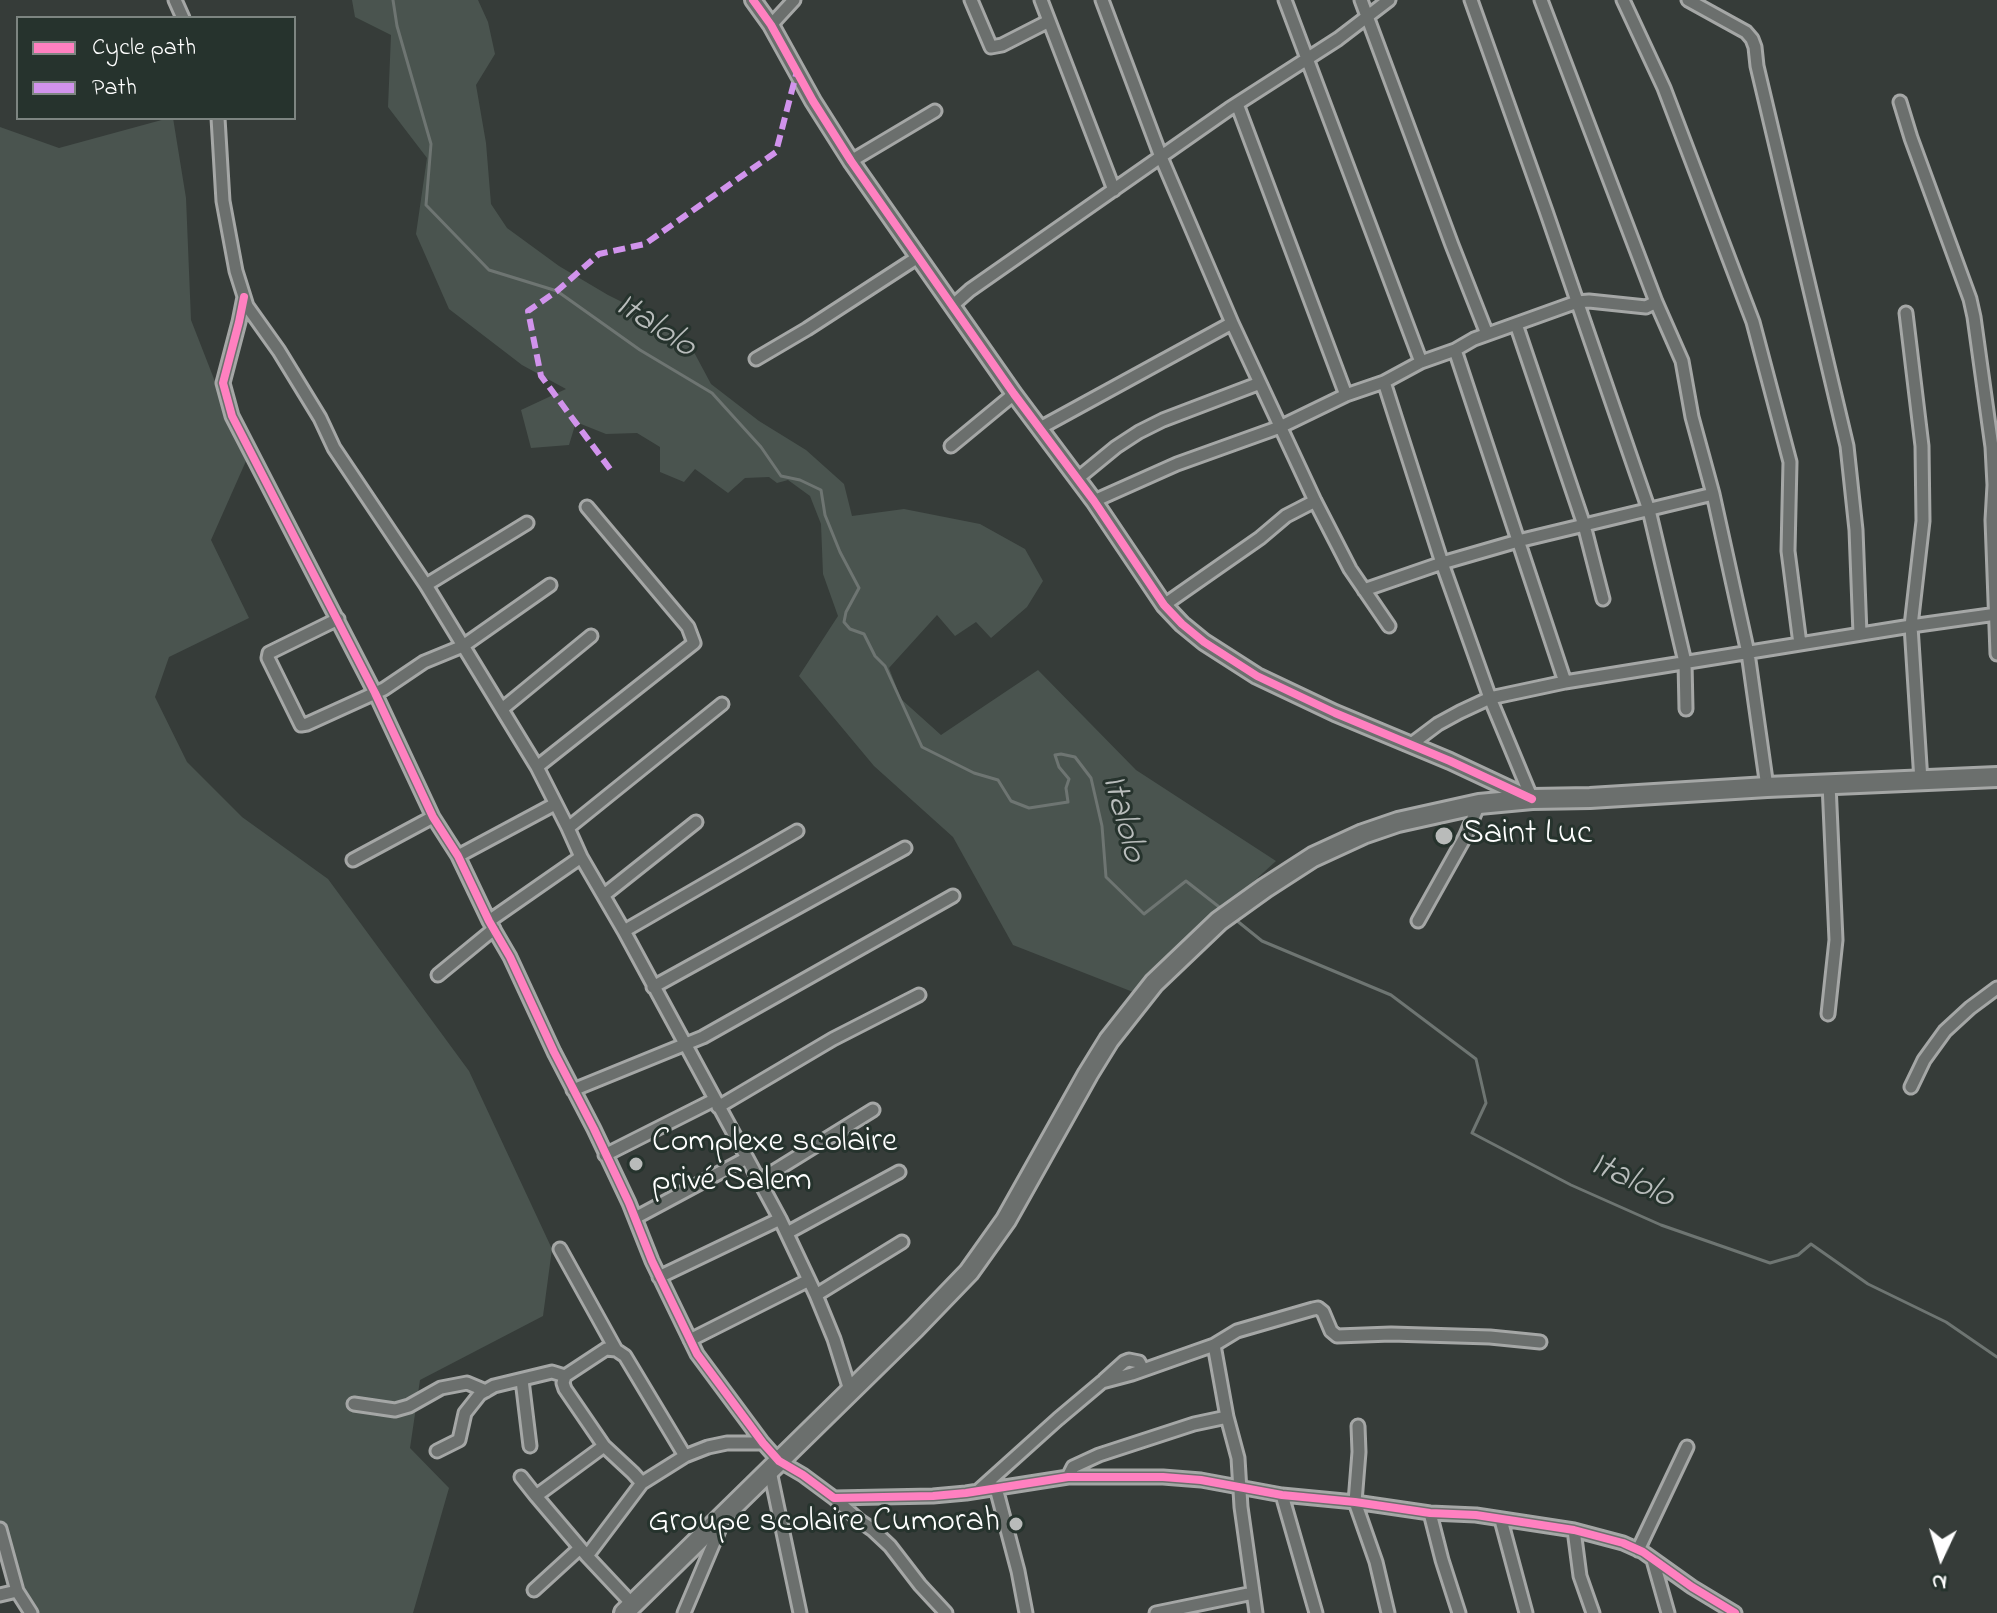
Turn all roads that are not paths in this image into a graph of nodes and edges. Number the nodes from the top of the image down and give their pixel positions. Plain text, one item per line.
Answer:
1 (753, 0) edge
2 (794, 0) edge
3 (971, 0) edge
4 (1041, 0) edge
5 (1102, 0) edge
6 (1285, 0) edge
7 (1361, 0) edge
8 (1389, 0) edge
9 (1471, 0) edge
10 (1541, 0) edge
11 (1623, 0) edge
12 (1688, 0) edge
13 (1367, 15) junction
14 (1049, 21) junction
15 (771, 25) junction
16 (1306, 59) junction
17 (1900, 102) dead end
18 (1237, 104) junction
19 (935, 111) dead end
20 (218, 120) edge
21 (1161, 157) junction
22 (851, 161) junction
23 (1114, 190) junction
24 (918, 257) junction
25 (244, 297) junction
26 (1577, 302) junction
27 (1656, 302) junction
28 (952, 306) junction
29 (1906, 313) dead end
30 (1232, 323) junction
31 (1516, 324) junction
32 (1487, 334) junction
33 (1455, 350) junction
34 (756, 359) dead end
35 (1421, 362) junction
36 (1384, 382) junction
37 (1260, 383) junction
38 (1014, 394) junction
39 (1346, 395) junction
40 (1280, 427) junction
41 (1040, 428) junction
42 (951, 446) dead end
43 (1077, 479) junction
44 (1713, 494) junction
45 (1094, 501) junction
46 (1315, 501) junction
47 (587, 507) dead end
48 (1649, 510) junction
49 (527, 523) dead end
50 (1584, 525) junction
51 (1518, 541) junction
52 (1442, 563) junction
53 (426, 585) junction
54 (550, 585) dead end
55 (1364, 590) junction
56 (1603, 599) dead end
57 (1164, 605) junction
58 (1996, 614) edge
59 (338, 619) junction
60 (1389, 626) dead end
61 (1911, 626) junction
62 (1860, 634) junction
63 (591, 636) dead end
64 (1800, 644) junction
65 (463, 646) junction
66 (1748, 653) junction
67 (1997, 654) edge
68 (1685, 662) junction
69 (1565, 682) junction
70 (375, 693) junction
71 (1490, 698) junction
72 (722, 704) dead end
73 (502, 709) junction
74 (1686, 709) dead end
75 (1410, 745) junction
76 (537, 767) junction
77 (1997, 777) edge
78 (1921, 781) junction
79 (1829, 784) junction
80 (1767, 787) junction
81 (1532, 799) junction
82 (555, 804) junction
83 (1479, 804) junction
84 (433, 817) junction
85 (696, 822) dead end
86 (568, 828) junction
87 (797, 831) dead end
88 (905, 848) dead end
89 (458, 856) junction
90 (581, 857) junction
91 (353, 860) dead end
92 (604, 895) junction
93 (953, 896) dead end
94 (1418, 921) dead end
95 (491, 925) junction
96 (624, 931) junction
97 (438, 975) dead end
98 (653, 987) junction
99 (1997, 988) edge
100 (919, 995) dead end
101 (1828, 1014) dead end
102 (685, 1046) junction
103 (1911, 1087) dead end
104 (573, 1090) junction
105 (716, 1103) junction
106 (873, 1110) dead end
107 (605, 1155) junction
108 (747, 1158) junction
109 (899, 1172) dead end
110 (760, 1180) junction
111 (635, 1218) junction
112 (780, 1219) junction
113 (787, 1233) junction
114 (902, 1242) dead end
115 (560, 1249) dead end
116 (659, 1277) junction
117 (809, 1280) junction
118 (816, 1295) junction
119 (690, 1340) junction
120 (1540, 1342) dead end
121 (1214, 1345) junction
122 (616, 1350) junction
123 (565, 1376) junction
124 (522, 1380) junction
125 (850, 1390) junction
126 (486, 1391) junction
127 (354, 1404) dead end
128 (1227, 1417) junction
129 (1358, 1426) dead end
130 (763, 1443) junction
131 (530, 1446) dead end
132 (604, 1446) junction
133 (1687, 1447) dead end
134 (437, 1451) dead end
135 (685, 1456) junction
136 (774, 1466) junction
137 (521, 1477) dead end
138 (1068, 1477) junction
139 (642, 1483) junction
140 (996, 1488) junction
141 (1240, 1489) junction
142 (978, 1491) junction
143 (1282, 1495) junction
144 (536, 1496) junction
145 (834, 1498) junction
146 (1355, 1502) junction
147 (1430, 1513) junction
148 (726, 1514) junction
149 (1501, 1520) junction
150 (1574, 1530) junction
151 (1, 1535) edge
152 (1638, 1550) junction
153 (584, 1552) junction
154 (1653, 1559) junction
155 (534, 1590) dead end
156 (17, 1591) junction
157 (1253, 1593) junction
158 (0, 1595) edge
159 (628, 1609) edge
160 (31, 1613) edge
161 (684, 1613) edge
162 (800, 1613) edge
163 (946, 1613) edge
164 (1026, 1613) edge
165 (1156, 1613) edge
166 (1256, 1613) edge
167 (1316, 1613) edge
168 (1388, 1613) edge
169 (1459, 1613) edge
170 (1526, 1613) edge
171 (1593, 1613) edge
172 (1668, 1613) edge
173 (1735, 1613) edge

1 - 15 street
2 - 15 street
3 - 14 street
4 - 14 street
5 - 21 street
6 - 16 street
7 - 13 street
8 - 13 street
9 - 26 street
10 - 27 street
11 - 64 street
12 - 62 street
13 - 16 street
13 - 32 street
14 - 23 street
15 - 22 street
16 - 18 street
16 - 35 street
17 - 58 street
18 - 21 street
18 - 39 street
19 - 22 street
20 - 25 street
21 - 23 street
21 - 30 street
22 - 24 street
23 - 28 street
24 - 28 street
24 - 34 street
25 - 53 street
25 - 59 street
26 - 27 street
26 - 31 street
26 - 48 street
27 - 44 street
28 - 38 street
29 - 61 street
30 - 37 street
30 - 41 street
31 - 32 street
31 - 50 street
32 - 33 street
33 - 35 street
33 - 51 street
35 - 36 street
36 - 39 street
36 - 52 street
37 - 40 street
37 - 43 street
38 - 41 street
38 - 42 street
39 - 40 street
40 - 45 street
40 - 46 street
41 - 43 street
43 - 45 street
44 - 48 street
44 - 66 street
45 - 57 street
46 - 55 street
46 - 57 street
47 - 76 street
48 - 50 street
48 - 68 street
49 - 53 street
50 - 51 street
50 - 56 street
51 - 52 street
51 - 69 street
52 - 55 street
52 - 71 street
53 - 65 street
54 - 65 street
55 - 60 street
57 - 75 street
58 - 61 street
58 - 67 street
59 - 70 street
59 - 70 street
61 - 62 street
61 - 78 street
62 - 64 street
63 - 73 street
64 - 66 street
65 - 70 street
65 - 73 street
66 - 68 street
66 - 80 street
68 - 69 street
68 - 74 street
69 - 71 street
70 - 84 street
71 - 75 street
71 - 81 street
72 - 86 street
73 - 76 street
75 - 81 street
76 - 82 street
77 - 78 highway
78 - 79 highway
79 - 80 highway
79 - 101 street
80 - 81 highway
81 - 83 highway
82 - 86 street
82 - 89 street
83 - 94 street
83 - 125 highway
84 - 89 street
84 - 91 street
85 - 92 street
86 - 90 street
87 - 96 street
88 - 98 street
89 - 95 street
90 - 92 street
90 - 95 street
92 - 96 street
93 - 102 street
95 - 97 street
95 - 104 street
96 - 98 street
98 - 102 street
99 - 103 street
100 - 105 street
102 - 104 street
102 - 105 street
104 - 107 street
105 - 107 street
105 - 108 street
106 - 110 street
107 - 111 street
108 - 110 street
108 - 111 street
109 - 113 street
110 - 112 street
111 - 116 street
112 - 113 street
112 - 116 street
113 - 117 street
114 - 118 street
115 - 122 street
116 - 119 street
117 - 118 street
117 - 119 street
118 - 125 street
119 - 130 street
120 - 121 street
121 - 128 street
121 - 142 street
122 - 123 street
122 - 135 street
123 - 124 street
123 - 132 street
124 - 126 street
124 - 131 street
125 - 136 highway
126 - 127 street
126 - 134 street
128 - 138 street
128 - 141 street
129 - 146 street
130 - 135 street
130 - 136 street
132 - 139 street
132 - 144 street
133 - 152 street
135 - 139 street
136 - 145 street
136 - 148 highway
136 - 162 street
137 - 144 street
138 - 140 street
138 - 141 street
139 - 153 street
140 - 142 street
140 - 164 street
141 - 143 street
141 - 157 street
142 - 145 street
143 - 146 street
143 - 167 street
144 - 153 street
145 - 163 street
146 - 147 street
146 - 168 street
147 - 149 street
147 - 169 street
148 - 159 highway
148 - 161 street
149 - 150 street
149 - 170 street
150 - 152 street
150 - 171 street
151 - 156 street
152 - 154 street
153 - 155 street
153 - 159 street
154 - 172 street
154 - 173 street
156 - 158 street
156 - 160 street
157 - 165 street
157 - 166 street

